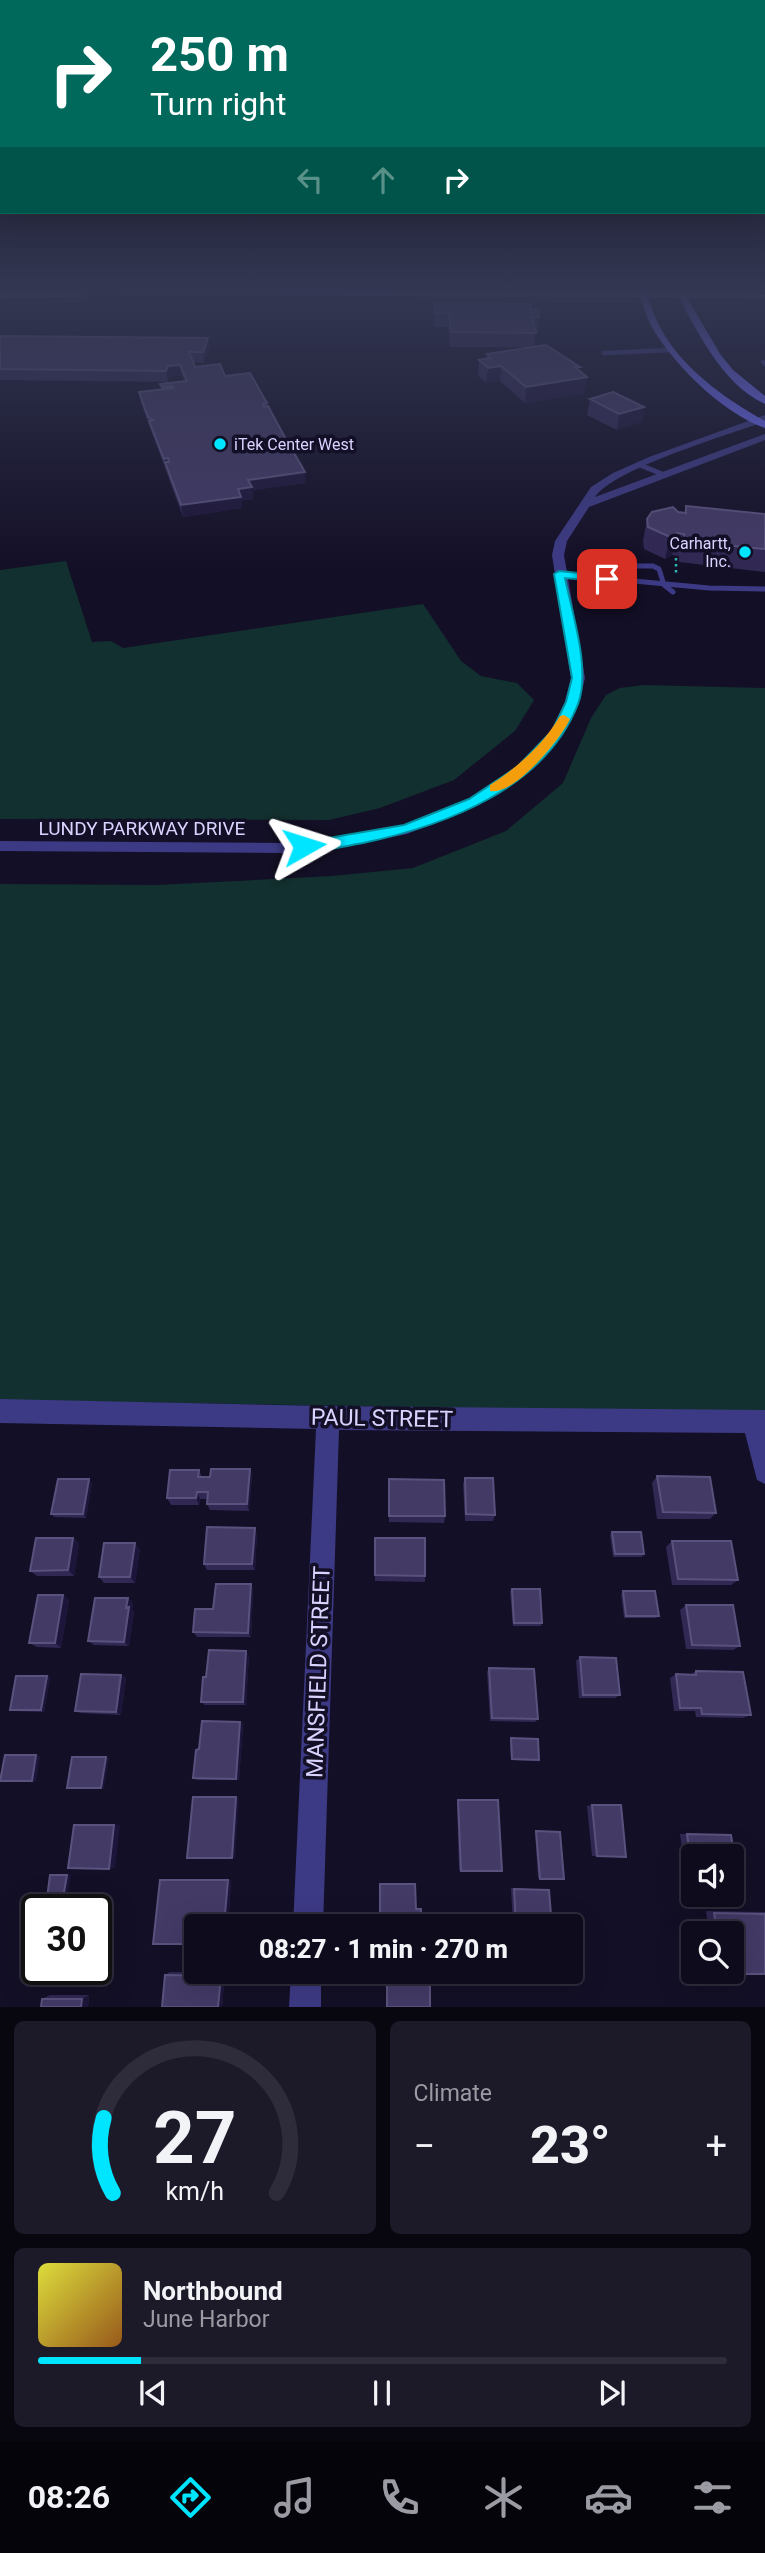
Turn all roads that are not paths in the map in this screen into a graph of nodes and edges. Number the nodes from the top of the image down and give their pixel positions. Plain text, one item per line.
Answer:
1 (705, 383) edge
2 (743, 383) edge
3 (765, 401) edge
4 (762, 421) edge
5 (765, 437) edge
6 (640, 465) junction
7 (662, 474) junction
8 (584, 506) junction
9 (559, 574) junction
10 (631, 582) junction
11 (664, 584) junction
12 (765, 589) edge
13 (673, 592) dead end
14 (0, 846) edge
15 (0, 1411) edge
16 (328, 1418) junction
17 (760, 1421) edge
18 (765, 1472) edge
19 (309, 1914) edge
20 (306, 1984) edge
21 (305, 2007) edge

1 - 4 street
2 - 3 street
4 - 6 street, LUNDY PARKWAY DRIVE
5 - 7 street
6 - 7 lane
6 - 8 street, LUNDY PARKWAY DRIVE
7 - 8 street
8 - 9 street, LUNDY PARKWAY DRIVE
9 - 10 lane
9 - 14 street, LUNDY PARKWAY DRIVE
10 - 11 lane
10 - 11 lane
11 - 12 lane
11 - 13 lane
15 - 16 street, PAUL STREET
16 - 17 street, PAUL STREET
16 - 19 street, MANSFIELD STREET
17 - 18 street
20 - 21 street

